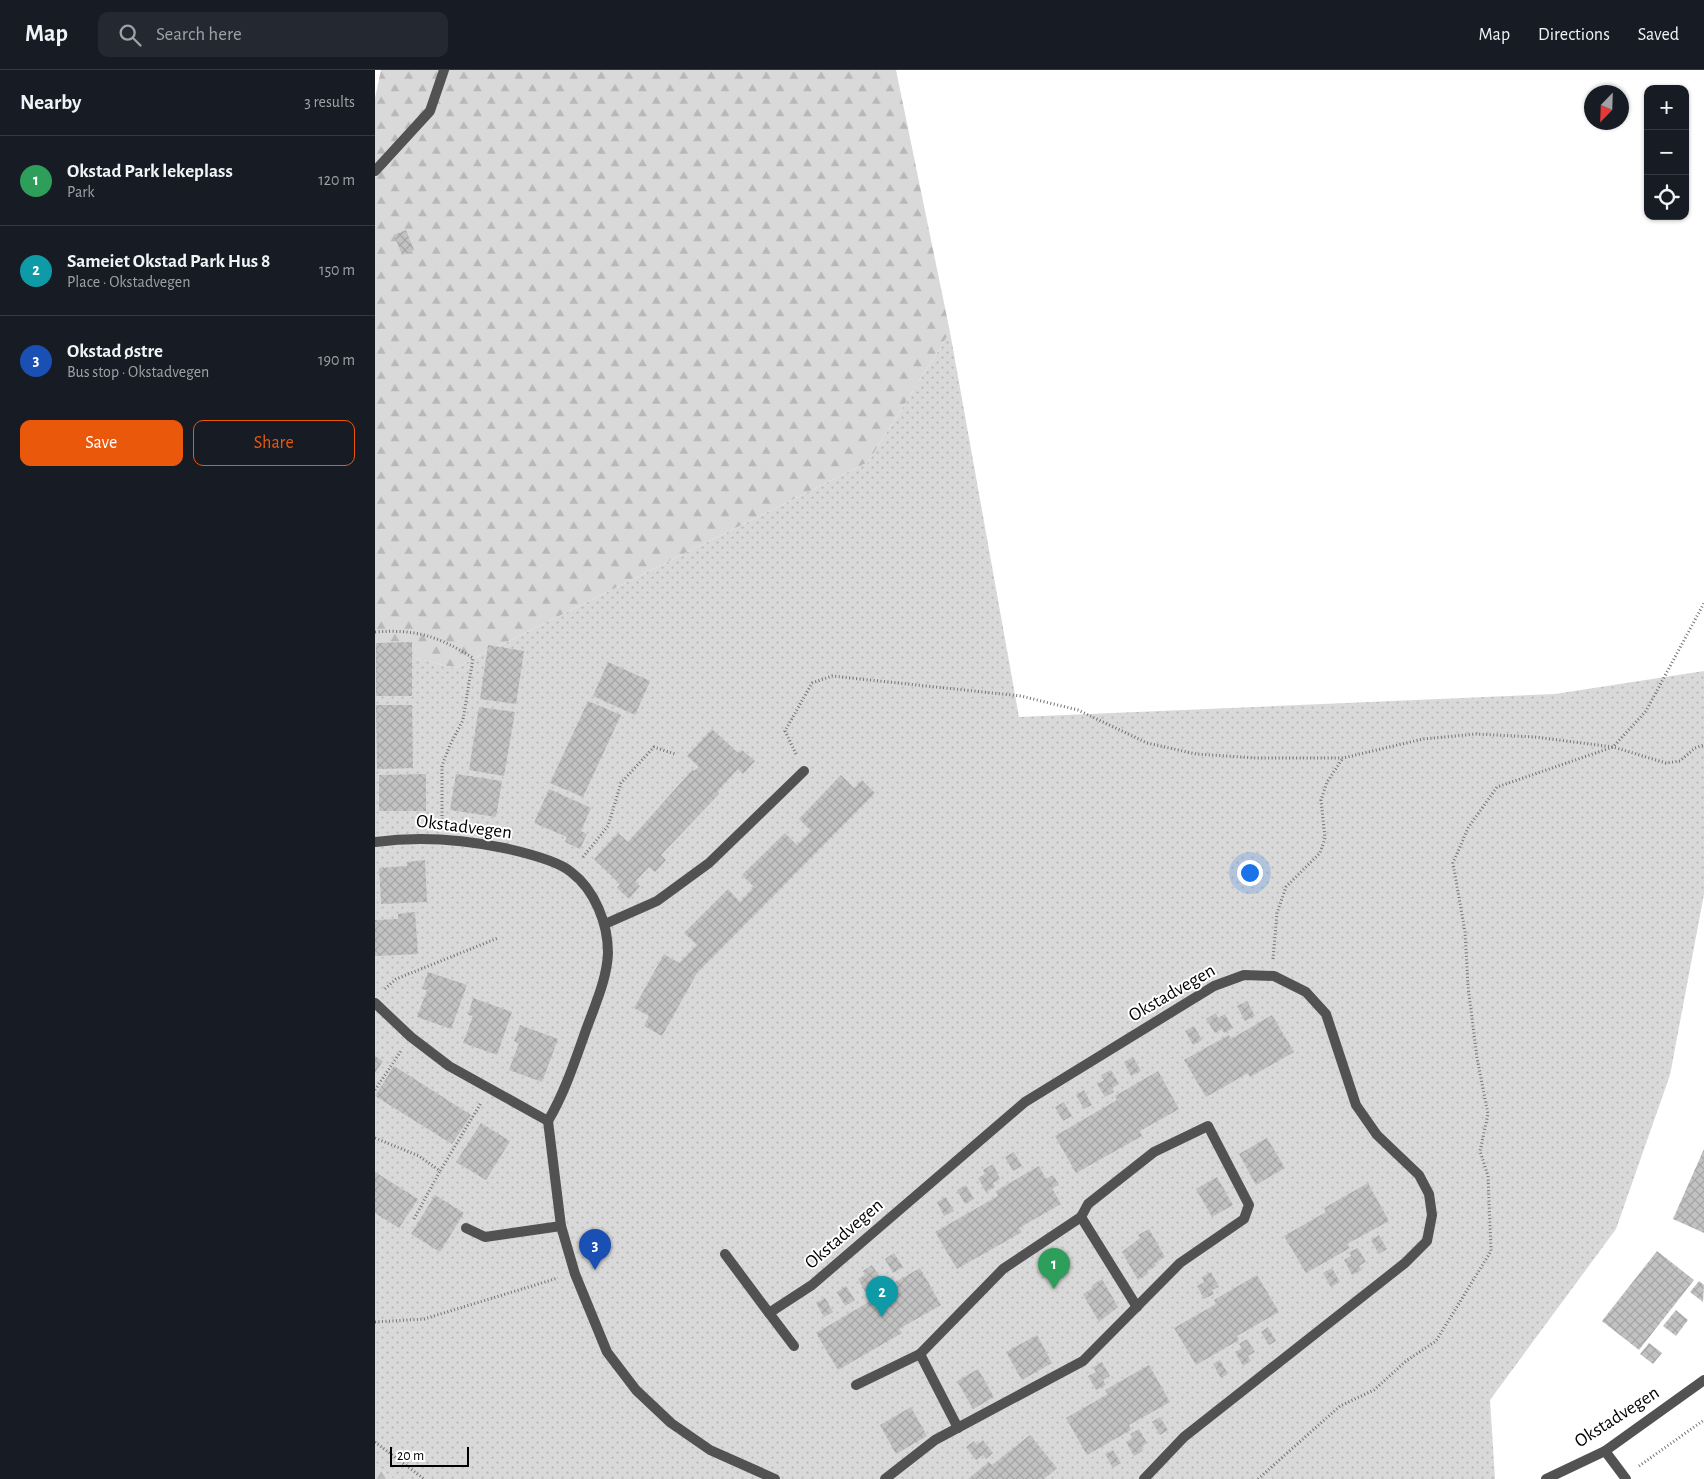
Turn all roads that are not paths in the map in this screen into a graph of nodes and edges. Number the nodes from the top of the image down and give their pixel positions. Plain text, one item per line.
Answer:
1 (445, 70) edge
2 (375, 172) edge
3 (804, 771) road end
4 (375, 842) edge
5 (605, 924) junction
6 (375, 1003) edge
7 (549, 1121) junction
8 (1081, 1217) junction
9 (561, 1226) junction
10 (466, 1228) dead end
11 (725, 1254) dead end
12 (1137, 1307) junction
13 (769, 1312) junction
14 (794, 1346) dead end
15 (920, 1354) junction
16 (1704, 1380) edge
17 (856, 1385) dead end
18 (958, 1428) junction
19 (1605, 1451) junction
20 (1625, 1478) edge
21 (775, 1479) edge
22 (885, 1479) edge
23 (1144, 1479) edge
24 (1546, 1479) edge

1 - 2 street
3 - 5 street
4 - 5 street, Okstadvegen
5 - 7 street, Okstadvegen
6 - 7 street
7 - 9 street
8 - 12 street
8 - 12 street
8 - 15 street
9 - 10 street
9 - 21 street
11 - 13 street
12 - 18 street
13 - 14 street
13 - 23 street, Okstadvegen
15 - 17 street
15 - 18 street
16 - 19 street, Okstadvegen
18 - 22 street
19 - 20 street
19 - 24 street, Okstadvegen

